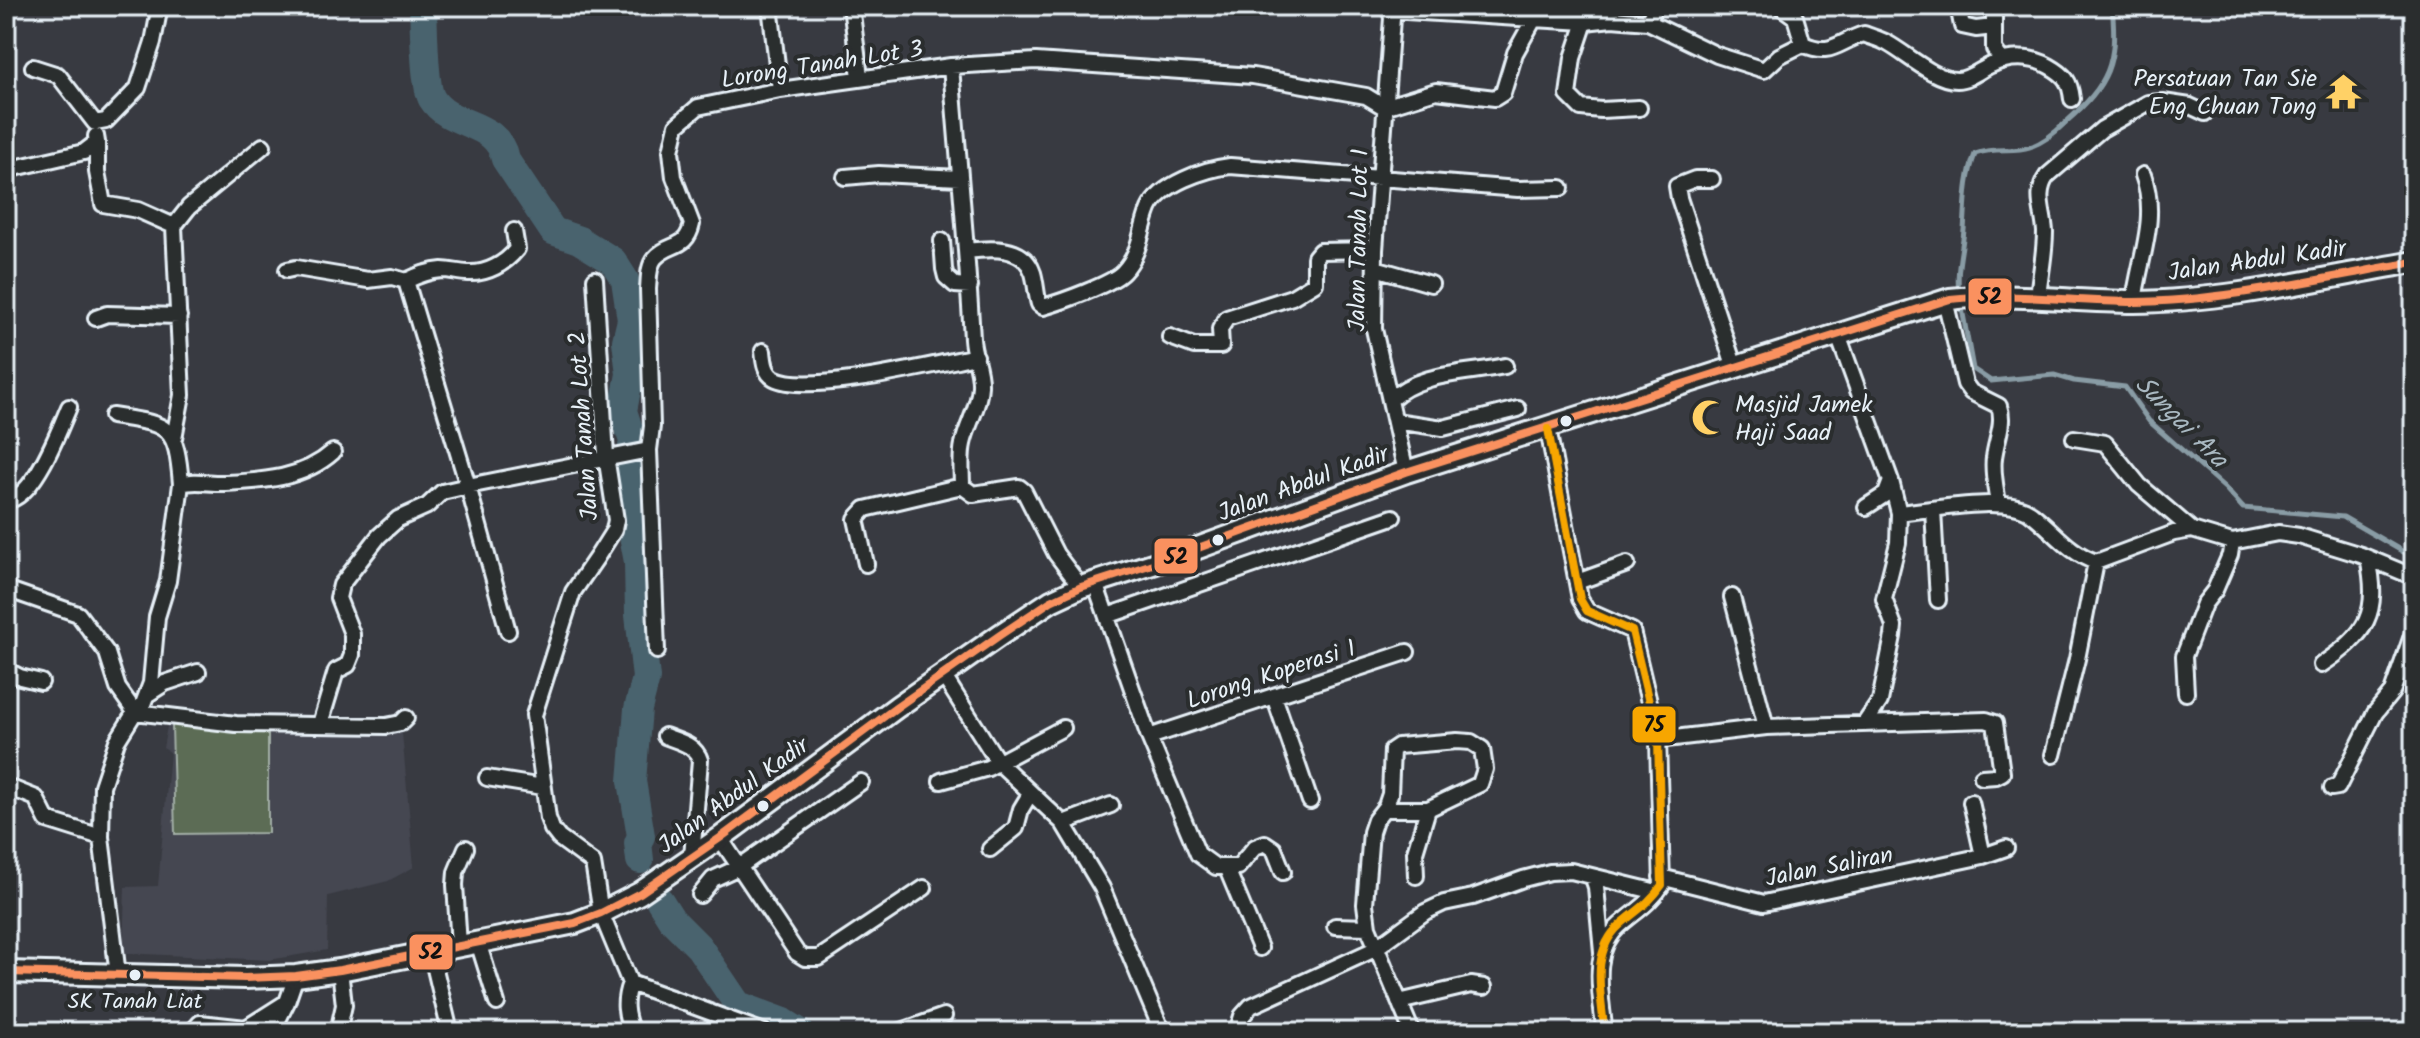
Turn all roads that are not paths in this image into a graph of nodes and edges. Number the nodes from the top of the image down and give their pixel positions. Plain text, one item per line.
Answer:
1 (160, 6) edge
2 (770, 6) edge
3 (851, 6) edge
4 (1656, 6) edge
5 (1780, 6) edge
6 (1958, 6) edge
7 (1994, 6) edge
8 (1390, 8) edge
9 (1534, 19) junction
10 (1585, 22) junction
11 (1648, 22) junction
12 (1994, 27) junction
13 (1803, 44) junction
14 (2002, 61) junction
15 (951, 66) junction
16 (33, 67) dead end
17 (860, 77) junction
18 (780, 90) junction
19 (2072, 99) dead end
20 (1384, 107) junction
21 (1639, 108) dead end
22 (2205, 113) dead end
23 (95, 123) junction
24 (97, 142) junction
25 (263, 146) dead end
26 (6, 170) edge
27 (2143, 175) dead end
28 (845, 177) dead end
29 (960, 178) junction
30 (1381, 178) junction
31 (1712, 179) dead end
32 (1561, 188) dead end
33 (174, 226) junction
34 (514, 231) dead end
35 (942, 241) dead end
36 (1375, 250) junction
37 (967, 251) junction
38 (2414, 262) edge
39 (1375, 268) junction
40 (287, 270) dead end
41 (595, 279) dead end
42 (406, 281) junction
43 (1431, 284) dead end
44 (970, 286) junction
45 (2038, 297) junction
46 (1955, 299) junction
47 (2134, 302) junction
48 (179, 316) junction
49 (96, 318) dead end
50 (1838, 335) junction
51 (1170, 337) dead end
52 (763, 351) dead end
53 (976, 356) junction
54 (1505, 366) dead end
55 (1735, 368) junction
56 (1390, 400) junction
57 (69, 407) dead end
58 (1518, 409) dead end
59 (112, 416) dead end
60 (1395, 421) junction
61 (1548, 429) junction
62 (174, 438) junction
63 (2074, 438) dead end
64 (333, 452) dead end
65 (643, 452) junction
66 (612, 456) junction
67 (1406, 472) junction
68 (1891, 481) junction
69 (181, 484) junction
70 (468, 486) junction
71 (962, 486) junction
72 (6, 496) edge
73 (1998, 503) junction
74 (1866, 507) dead end
75 (1933, 510) junction
76 (1899, 513) junction
77 (1393, 517) dead end
78 (2192, 530) junction
79 (2232, 542) junction
80 (2368, 558) junction
81 (2096, 562) junction
82 (866, 564) dead end
83 (1627, 564) dead end
84 (2414, 577) edge
85 (1577, 582) junction
86 (1088, 585) junction
87 (6, 589) edge
88 (1732, 597) dead end
89 (1938, 600) dead end
90 (1107, 616) junction
91 (2414, 630) edge
92 (508, 631) dead end
93 (657, 651) dead end
94 (1407, 652) dead end
95 (2321, 665) dead end
96 (6, 670) edge
97 (198, 672) dead end
98 (943, 675) junction
99 (41, 682) dead end
100 (2186, 693) dead end
101 (148, 694) junction
102 (1274, 696) junction
103 (135, 712) junction
104 (406, 718) dead end
105 (1865, 723) junction
106 (320, 724) junction
107 (1766, 727) junction
108 (1063, 728) dead end
109 (665, 736) dead end
110 (1149, 737) junction
111 (1658, 740) junction
112 (2053, 755) dead end
113 (998, 762) junction
114 (1982, 777) dead end
115 (487, 778) dead end
116 (941, 781) dead end
117 (861, 782) dead end
118 (6, 786) edge
119 (543, 787) junction
120 (2332, 788) dead end
121 (1030, 794) junction
122 (1310, 801) dead end
123 (1971, 802) dead end
124 (1111, 805) dead end
125 (1384, 809) junction
126 (1428, 809) junction
127 (1063, 823) junction
128 (101, 837) junction
129 (720, 838) junction
130 (466, 848) dead end
131 (2006, 848) dead end
132 (990, 849) dead end
133 (1983, 856) junction
134 (692, 857) junction
135 (739, 867) junction
136 (1227, 869) junction
137 (1283, 872) dead end
138 (1416, 876) dead end
139 (1593, 878) junction
140 (1659, 885) junction
141 (924, 888) dead end
142 (700, 895) dead end
143 (601, 913) junction
144 (1335, 926) dead end
145 (1368, 927) junction
146 (469, 944) junction
147 (1260, 948) dead end
148 (1376, 948) junction
149 (431, 952) junction
150 (1602, 952) junction
151 (340, 970) junction
152 (6, 972) edge
153 (118, 975) junction
154 (296, 976) junction
155 (630, 983) junction
156 (1484, 987) dead end
157 (287, 1002) junction
158 (1399, 1002) junction
159 (497, 1003) dead end
160 (944, 1016) dead end
161 (192, 1032) edge
162 (272, 1032) edge
163 (338, 1032) edge
164 (450, 1032) edge
165 (632, 1032) edge
166 (764, 1032) edge
167 (899, 1032) edge
168 (1165, 1032) edge
169 (1237, 1032) edge
170 (1412, 1032) edge
171 (1602, 1032) edge

1 - 23 street
2 - 18 street
3 - 17 street
4 - 11 street
5 - 13 street
6 - 12 street
7 - 12 street
8 - 9 street
8 - 20 street, Jalan Tanah Lot 1
9 - 10 street
9 - 20 street
10 - 11 street
10 - 21 street
11 - 13 street
12 - 14 street
13 - 14 street
14 - 19 street
15 - 17 street, Lorong Tanah Lot 3
15 - 20 street, Lorong Tanah Lot 3
15 - 29 street
16 - 23 street
17 - 18 street, Lorong Tanah Lot 3
18 - 65 street, Lorong Tanah Lot 3
20 - 30 street, Jalan Tanah Lot 1
22 - 45 street
23 - 24 street
24 - 26 street
24 - 33 street
25 - 33 street
27 - 47 street
28 - 29 street
29 - 37 street
30 - 32 street
30 - 36 street, Jalan Tanah Lot 1
30 - 37 street
31 - 55 street
33 - 48 street
34 - 42 street
35 - 44 street
36 - 39 street, Jalan Tanah Lot 1
36 - 51 street
37 - 44 street
38 - 47 main road, Jalan Abdul Kadir
39 - 43 street
39 - 56 street, Jalan Tanah Lot 1
40 - 42 street
41 - 66 street, Jalan Tanah Lot 2
42 - 70 street
44 - 53 street
45 - 46 main road, Jalan Abdul Kadir
45 - 47 main road, Jalan Abdul Kadir
46 - 50 main road, Jalan Abdul Kadir
46 - 73 street
48 - 49 street
48 - 62 street
50 - 55 main road, Jalan Abdul Kadir
50 - 68 street
52 - 53 street
53 - 71 street
54 - 56 street
55 - 61 main road, Jalan Abdul Kadir
56 - 60 street, Jalan Tanah Lot 1
57 - 72 street
58 - 60 street
59 - 62 street
60 - 67 street, Jalan Tanah Lot 1
61 - 67 main road, Jalan Abdul Kadir
61 - 85 street
62 - 69 street
63 - 78 street
64 - 69 street
65 - 66 street
65 - 93 street, Lorong Tanah Lot 3
66 - 70 street
66 - 119 street, Jalan Tanah Lot 2
67 - 86 main road, Jalan Abdul Kadir
68 - 74 street
68 - 76 street
69 - 101 street
70 - 92 street
70 - 106 street
71 - 82 street
71 - 86 street
73 - 75 street
73 - 81 street
75 - 76 street
75 - 89 street
76 - 105 street
77 - 90 street
78 - 79 street
78 - 81 street
79 - 80 street
79 - 100 street
80 - 84 street
80 - 95 street
81 - 112 street
83 - 85 street
85 - 111 street
86 - 90 street
86 - 98 main road, Jalan Abdul Kadir
87 - 103 street
88 - 107 street
90 - 110 street
91 - 120 street
94 - 102 street, Lorong Koperasi 1
96 - 99 street
97 - 101 street
98 - 113 street
98 - 129 main road, Jalan Abdul Kadir
101 - 103 street
102 - 110 street, Lorong Koperasi 1
102 - 122 street
103 - 106 street
103 - 128 street
104 - 106 street
105 - 107 street
105 - 114 street
107 - 111 street
108 - 113 street
109 - 134 street
110 - 136 street
111 - 140 street
113 - 116 street
113 - 121 street
115 - 119 street
117 - 135 street
118 - 128 street
119 - 143 street, Jalan Tanah Lot 2
121 - 127 street
121 - 132 street
123 - 133 street
124 - 127 street
125 - 126 street
125 - 126 street
125 - 145 street
126 - 138 street
127 - 168 street
128 - 153 street
129 - 134 main road, Jalan Abdul Kadir
129 - 135 street
130 - 146 street
131 - 133 street, Jalan Saliran
133 - 140 street, Jalan Saliran
134 - 143 main road, Jalan Abdul Kadir
135 - 141 street
135 - 142 street
136 - 137 street
136 - 147 street
139 - 140 street, Jalan Saliran
139 - 148 street, Jalan Saliran
139 - 150 street
140 - 150 street
143 - 146 main road, Jalan Abdul Kadir
143 - 155 street, Jalan Tanah Lot 2
144 - 145 street
145 - 148 street
146 - 149 main road, Jalan Abdul Kadir
146 - 159 street
148 - 158 street
148 - 169 street, Jalan Saliran
149 - 151 main road, Jalan Abdul Kadir
149 - 164 street
150 - 171 street
151 - 154 main road, Jalan Abdul Kadir
151 - 163 street
152 - 153 main road, Jalan Abdul Kadir
153 - 154 main road, Jalan Abdul Kadir
154 - 157 street
155 - 165 street
155 - 166 street
156 - 158 street
157 - 161 street
157 - 162 street
158 - 170 street
160 - 167 street

